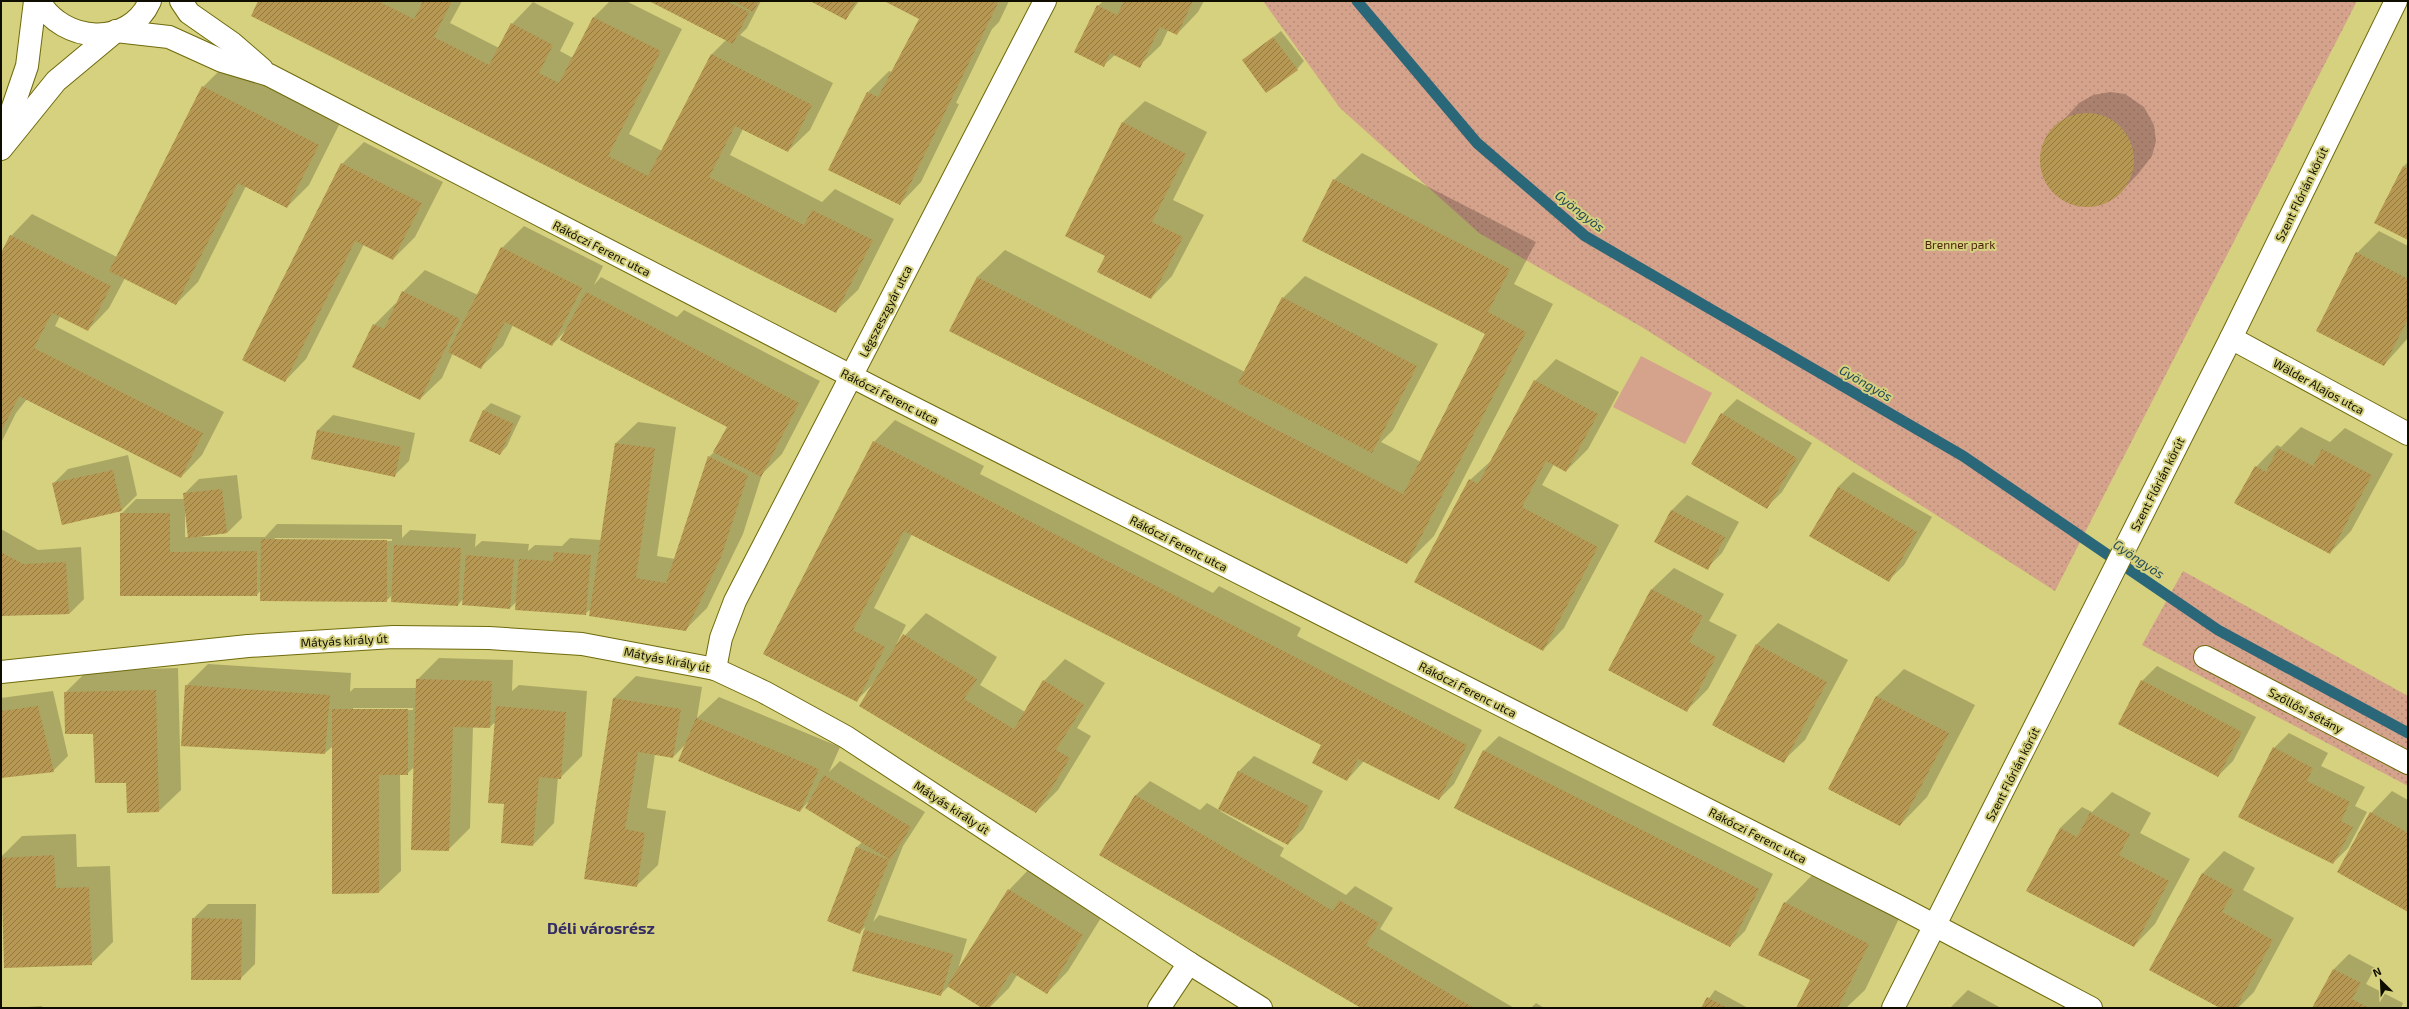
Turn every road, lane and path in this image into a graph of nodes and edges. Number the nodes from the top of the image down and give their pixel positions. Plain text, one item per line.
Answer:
1 (35, 1) edge
2 (39, 1) edge
3 (150, 1) edge
4 (181, 1) edge
5 (1045, 1) edge
6 (2396, 1) edge
7 (116, 31) junction
8 (269, 75) junction
9 (1, 141) edge
10 (1, 149) edge
11 (2230, 338) junction
12 (851, 376) junction
13 (2408, 434) edge
14 (2205, 657) dead end
15 (715, 669) junction
16 (1, 672) edge
17 (2408, 763) edge
18 (1934, 926) junction
19 (1189, 964) junction
20 (1159, 1008) edge
21 (1261, 1008) edge
22 (1893, 1008) edge
23 (2091, 1008) edge

1 - 9 street
2 - 7 street
3 - 7 street
4 - 8 street, Rákóczi Ferenc utca
5 - 12 street, Légszeszgyár utca
6 - 11 street, Szent Flórián körút
7 - 8 street, Rákóczi Ferenc utca
7 - 10 street
8 - 12 street, Rákóczi Ferenc utca
11 - 13 street, Wälder Alajos utca
11 - 18 street, Szent Flórián körút
12 - 15 street, Légszeszgyár utca
12 - 18 street, Rákóczi Ferenc utca
14 - 17 street, Szőllősi sétány
15 - 16 street, Mátyás király út
15 - 19 street, Mátyás király út
18 - 22 street, Szent Flórián körút
18 - 23 street, Rákóczi Ferenc utca
19 - 20 street
19 - 21 street, Mátyás király út

